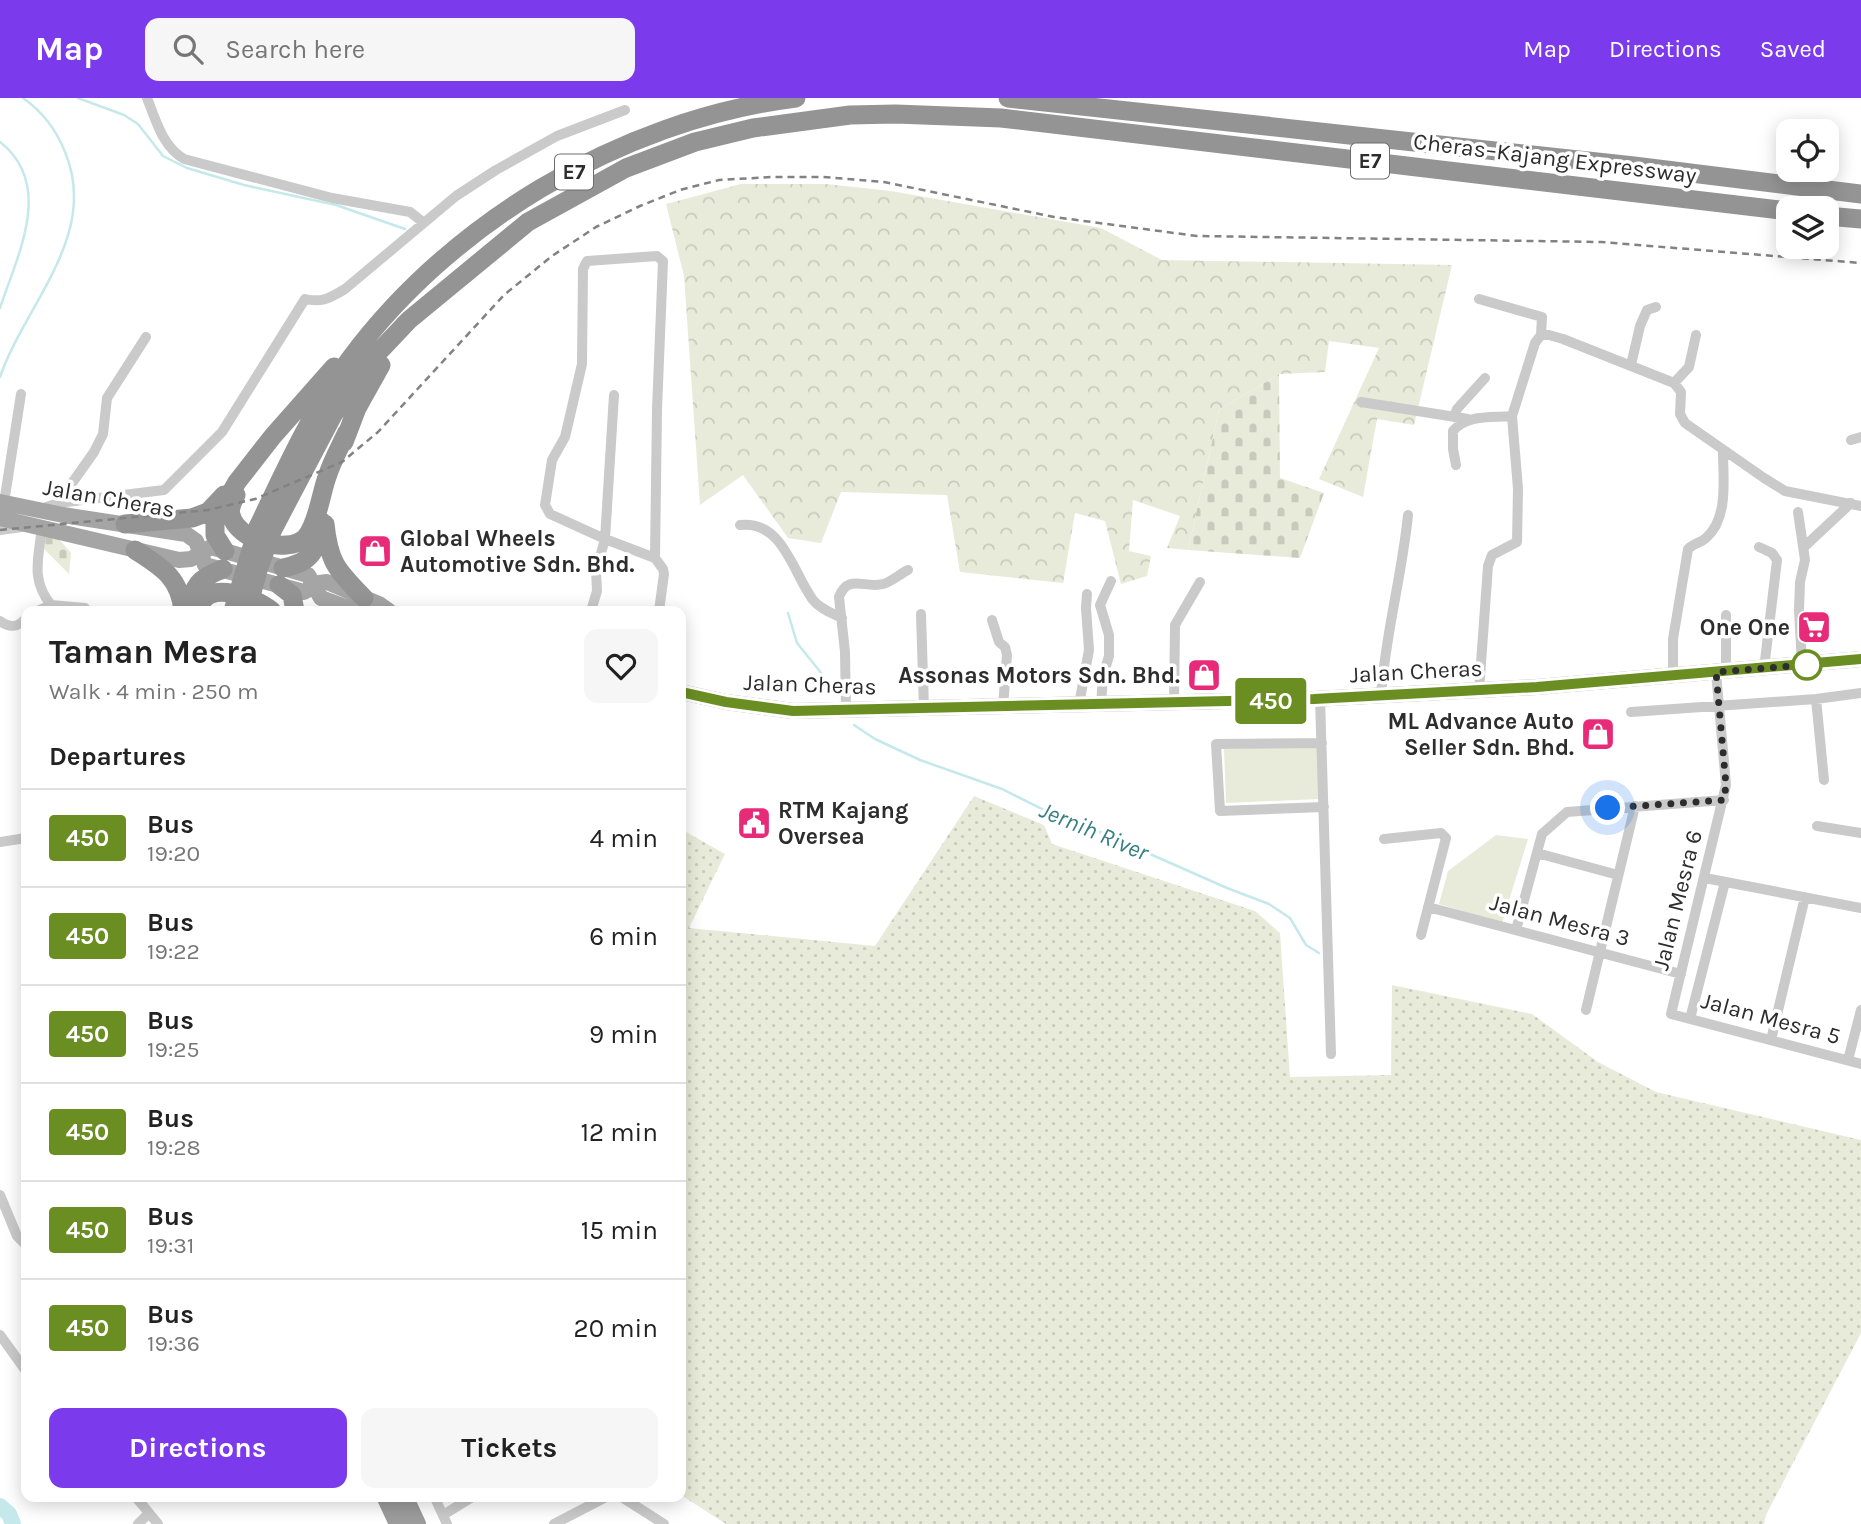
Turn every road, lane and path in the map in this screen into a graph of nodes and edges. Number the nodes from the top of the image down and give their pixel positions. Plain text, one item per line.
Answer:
1 (147, 98) edge
2 (796, 98) edge
3 (1008, 98) edge
4 (625, 110) dead end
5 (1861, 194) edge
6 (1776, 210) edge
7 (1839, 217) edge
8 (1861, 219) edge
9 (424, 223) junction
10 (1479, 299) dead end
11 (1656, 307) dead end
12 (386, 314) junction
13 (409, 320) junction
14 (1541, 335) junction
15 (1696, 335) dead end
16 (146, 337) dead end
17 (1631, 365) junction
18 (1485, 378) dead end
19 (1674, 383) junction
20 (21, 394) dead end
21 (614, 395) dead end
22 (1361, 402) dead end
23 (1511, 416) junction
24 (1454, 417) junction
25 (1468, 419) junction
26 (347, 432) junction
27 (273, 436) junction
28 (1723, 452) junction
29 (1456, 465) dead end
30 (237, 482) junction
31 (58, 503) junction
32 (1856, 505) edge
33 (1, 508) edge
34 (41, 509) junction
35 (1798, 512) dead end
36 (1408, 515) dead end
37 (325, 516) junction
38 (125, 524) junction
39 (740, 525) dead end
40 (41, 526) junction
41 (265, 529) junction
42 (0, 530) edge
43 (606, 539) junction
44 (1759, 547) dead end
45 (1804, 547) junction
46 (135, 550) junction
47 (201, 553) junction
48 (655, 558) junction
49 (224, 560) junction
50 (908, 570) dead end
51 (281, 576) junction
52 (1111, 581) dead end
53 (1200, 582) dead end
54 (1087, 594) dead end
55 (360, 604) edge
56 (51, 605) joint
57 (63, 606) edge
58 (182, 606) edge
59 (189, 606) edge
60 (198, 606) edge
61 (235, 606) edge
62 (248, 606) edge
63 (266, 606) edge
64 (294, 606) edge
65 (592, 606) edge
66 (660, 606) edge
67 (921, 614) dead end
68 (1726, 615) dead end
69 (842, 618) junction
70 (992, 620) dead end
71 (0, 621) edge
72 (21, 624) edge
73 (1861, 660) edge
74 (1802, 665) junction
75 (1764, 669) junction
76 (1721, 672) junction
77 (1673, 674) junction
78 (1479, 691) junction
79 (686, 693) edge
80 (1861, 693) edge
81 (1381, 696) junction
82 (1320, 699) junction
83 (1816, 699) junction
84 (1174, 703) junction
85 (1720, 704) junction
86 (1079, 705) junction
87 (1101, 705) junction
88 (1003, 707) junction
89 (924, 709) junction
90 (846, 710) junction
91 (1631, 712) dead end
92 (1322, 743) junction
93 (1824, 780) dead end
94 (1724, 800) junction
95 (1635, 806) junction
96 (1324, 807) junction
97 (1817, 826) dead end
98 (1861, 833) edge
99 (21, 839) edge
100 (1384, 839) dead end
101 (0, 842) edge
102 (1537, 853) junction
103 (1618, 875) junction
104 (1705, 878) junction
105 (1725, 882) junction
106 (1805, 897) junction
107 (1428, 907) junction
108 (1861, 908) edge
109 (1516, 930) junction
110 (1421, 935) dead end
111 (1600, 953) junction
112 (1681, 974) junction
113 (1586, 1010) dead end
114 (1861, 1010) edge
115 (1671, 1014) joint
116 (1690, 1019) junction
117 (1771, 1040) junction
118 (1331, 1054) dead end
119 (1848, 1060) junction
120 (1861, 1064) edge
121 (0, 1195) edge
122 (21, 1240) edge
123 (0, 1335) edge
124 (21, 1364) edge
125 (140, 1502) edge
126 (388, 1502) edge
127 (407, 1502) edge
128 (437, 1502) edge
129 (466, 1502) edge
130 (596, 1502) edge
131 (629, 1502) edge
132 (149, 1513) junction
133 (445, 1519) edge
134 (138, 1524) edge
135 (158, 1524) edge
136 (398, 1524) edge
137 (417, 1524) edge
138 (554, 1524) edge
139 (664, 1524) edge

1 - 9 street
2 - 12 highway, Cheras–Kajang Expressway / E7
3 - 5 highway, Cheras–Kajang Expressway / E7
4 - 9 street
6 - 13 highway, Cheras–Kajang Expressway / E7
7 - 8 highway
9 - 31 street
10 - 14 street
11 - 17 street
12 - 27 highway
12 - 41 highway, Cheras–Kajang Expressway / E7
13 - 26 highway
13 - 41 highway, Cheras–Kajang Expressway / E7
14 - 17 street
14 - 23 street
15 - 19 street
16 - 31 street
17 - 19 street
18 - 24 street
19 - 28 street
20 - 33 street
21 - 43 street
22 - 24 street
23 - 25 street
23 - 78 street
24 - 25 street
25 - 29 street
26 - 27 highway
26 - 37 highway
27 - 30 highway
28 - 32 street
28 - 77 street
30 - 38 highway
30 - 49 highway
31 - 34 street
32 - 45 street
33 - 34 main road, Jalan Cheras
33 - 40 main road, Jalan Cheras
34 - 38 main road, Jalan Cheras
35 - 45 street
36 - 81 street
37 - 51 highway
37 - 55 highway
38 - 47 main road, Jalan Cheras
39 - 69 street
40 - 42 street
40 - 46 main road, Jalan Cheras
40 - 56 street
41 - 61 highway, Cheras–Kajang Expressway / E7, bridge
41 - 62 highway, Cheras–Kajang Expressway / E7, bridge
43 - 48 street
43 - 48 street
43 - 65 street
44 - 75 street
45 - 74 street
46 - 47 main road, Jalan Cheras
46 - 58 highway
47 - 49 main road, Jalan Cheras
48 - 66 street
49 - 51 main road, Jalan Cheras
49 - 59 highway
50 - 69 street
51 - 55 main road, Jalan Cheras
51 - 64 highway
52 - 87 street
53 - 84 street
54 - 86 street
56 - 57 street
60 - 63 highway
67 - 89 street
68 - 76 street, Jalan Mesra 6
69 - 90 street
70 - 88 street
71 - 72 street
73 - 74 main road, Jalan Cheras
74 - 75 main road, Jalan Cheras
75 - 76 main road, Jalan Cheras
76 - 77 main road, Jalan Cheras
76 - 85 street, Jalan Mesra 6
77 - 78 main road, Jalan Cheras
78 - 81 main road, Jalan Cheras
79 - 90 main road, Jalan Cheras
80 - 83 street
81 - 82 main road, Jalan Cheras
82 - 84 main road, Jalan Cheras
82 - 92 street
83 - 85 street
83 - 93 street
84 - 87 main road, Jalan Cheras
85 - 91 street
85 - 94 street, Jalan Mesra 6
86 - 87 main road, Jalan Cheras
86 - 88 main road, Jalan Cheras
88 - 89 main road, Jalan Cheras
89 - 90 main road, Jalan Cheras
92 - 96 street
92 - 96 street
94 - 95 street
94 - 104 street, Jalan Mesra 6
95 - 102 street
95 - 103 street
96 - 118 street
97 - 98 street
99 - 101 street
100 - 107 street
102 - 103 street
102 - 109 street
103 - 111 street
104 - 105 street
104 - 112 street, Jalan Mesra 6
105 - 106 street
105 - 116 street
106 - 108 street
106 - 117 street
107 - 109 street, Jalan Mesra 3
107 - 110 street
109 - 111 street, Jalan Mesra 3
111 - 112 street, Jalan Mesra 3
111 - 113 street
112 - 115 street, Jalan Mesra 6
114 - 119 street
115 - 116 street, Jalan Mesra 5
116 - 117 street, Jalan Mesra 5
117 - 119 street, Jalan Mesra 5
119 - 120 street, Jalan Mesra 5
121 - 122 street
123 - 124 street
125 - 132 street
126 - 136 highway
127 - 137 highway
128 - 133 street
129 - 133 street
130 - 138 street
131 - 139 street
132 - 134 street
132 - 135 street

